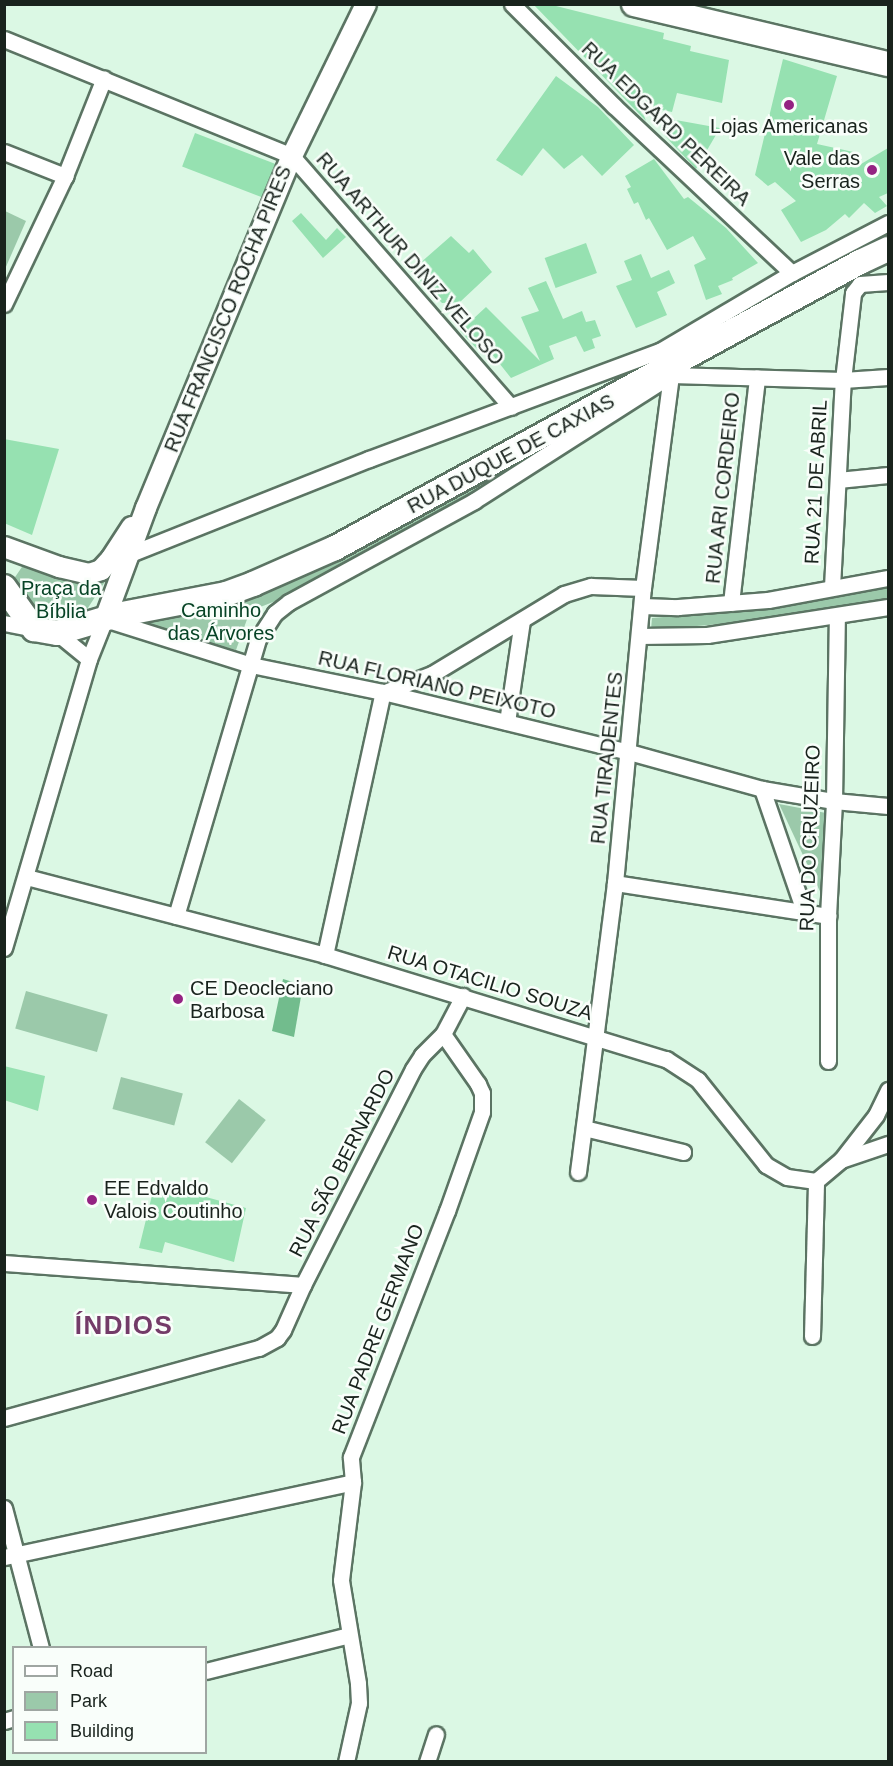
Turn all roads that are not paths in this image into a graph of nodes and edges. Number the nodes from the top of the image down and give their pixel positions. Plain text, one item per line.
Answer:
1 (366, 4) edge
2 (512, 4) edge
3 (634, 4) edge
4 (4, 39) edge
5 (888, 64) edge
6 (104, 78) junction
7 (4, 152) edge
8 (292, 156) junction
9 (64, 176) junction
10 (888, 223) edge
11 (888, 249) edge
12 (792, 273) junction
13 (888, 282) edge
14 (4, 304) edge
15 (668, 364) junction
16 (757, 377) junction
17 (888, 377) edge
18 (843, 380) junction
19 (512, 407) junction
20 (888, 475) edge
21 (838, 480) junction
22 (146, 508) junction
23 (4, 547) edge
24 (130, 554) junction
25 (888, 578) edge
26 (832, 587) junction
27 (644, 588) junction
28 (6, 591) edge
29 (768, 600) junction
30 (731, 603) junction
31 (642, 606) junction
32 (888, 607) edge
33 (837, 616) junction
34 (111, 617) junction
35 (522, 620) junction
36 (4, 623) edge
37 (771, 626) junction
38 (45, 631) junction
39 (639, 636) junction
40 (89, 659) junction
41 (251, 666) junction
42 (383, 692) junction
43 (507, 722) junction
44 (629, 752) junction
45 (762, 789) junction
46 (834, 801) junction
47 (888, 806) edge
48 (26, 877) junction
49 (615, 883) junction
50 (804, 911) junction
51 (176, 916) junction
52 (828, 916) junction
53 (4, 948) edge
54 (325, 956) junction
55 (463, 996) junction
56 (443, 1034) junction
57 (595, 1037) junction
58 (828, 1061) dead end
59 (888, 1090) edge
60 (584, 1128) junction
61 (888, 1144) edge
62 (683, 1152) dead end
63 (841, 1160) junction
64 (578, 1172) dead end
65 (816, 1181) junction
66 (4, 1263) edge
67 (303, 1285) junction
68 (812, 1336) dead end
69 (4, 1418) edge
70 (353, 1482) junction
71 (4, 1508) edge
72 (10, 1555) edge
73 (349, 1635) junction
74 (41, 1646) edge
75 (207, 1671) edge
76 (436, 1734) dead end
77 (346, 1761) edge
78 (427, 1761) edge

1 - 8 street, RUA FRANCISCO ROCHA PIRES
2 - 12 street, RUA EDGARD PEREIRA
3 - 5 main road
4 - 6 street, RUA ARTHUR DINIZ VELOSO
6 - 8 street, RUA ARTHUR DINIZ VELOSO
6 - 9 street
7 - 9 street
8 - 19 street, RUA ARTHUR DINIZ VELOSO
8 - 22 street, RUA FRANCISCO ROCHA PIRES
9 - 14 street
10 - 12 street, RUA DUQUE DE CAXIAS
11 - 15 main road, RUA DUQUE DE CAXIAS
12 - 15 street, RUA DUQUE DE CAXIAS
13 - 18 street
15 - 16 street
15 - 19 street, RUA DUQUE DE CAXIAS
15 - 27 street, RUA TIRADENTES
15 - 34 main road, RUA DUQUE DE CAXIAS
15 - 41 street, RUA DUQUE DE CAXIAS
16 - 18 street
16 - 30 street, RUA ARI CORDEIRO
17 - 18 street
18 - 21 street, RUA 21 DE ABRIL
19 - 24 street, RUA DUQUE DE CAXIAS
20 - 21 street
21 - 26 street, RUA 21 DE ABRIL
22 - 23 street
22 - 24 street, RUA FRANCISCO ROCHA PIRES
24 - 34 street, RUA FRANCISCO ROCHA PIRES
25 - 26 street
26 - 29 street
27 - 31 street, RUA TIRADENTES
27 - 35 street
28 - 38 main road
29 - 30 street
29 - 37 street
30 - 31 street
31 - 39 street, RUA TIRADENTES
32 - 33 street
33 - 37 street
33 - 46 street, RUA DO CRUZEIRO
34 - 38 main road, RUA DUQUE DE CAXIAS
34 - 40 street, RUA FRANCISCO ROCHA PIRES
34 - 41 street, RUA FLORIANO PEIXOTO
35 - 42 street
35 - 43 street
36 - 38 street
37 - 39 street
38 - 40 street
39 - 44 street, RUA TIRADENTES
40 - 48 street, RUA FRANCISCO ROCHA PIRES
41 - 42 street, RUA FLORIANO PEIXOTO
41 - 51 street, RUA DUQUE DE CAXIAS
42 - 43 street, RUA FLORIANO PEIXOTO
42 - 54 street
43 - 44 street, RUA FLORIANO PEIXOTO
44 - 45 street, RUA FLORIANO PEIXOTO
44 - 49 street, RUA TIRADENTES
45 - 46 street, RUA FLORIANO PEIXOTO
45 - 50 street
46 - 47 street, RUA FLORIANO PEIXOTO
46 - 52 street, RUA DO CRUZEIRO
48 - 51 street, RUA OTACILIO SOUZA
48 - 53 street, RUA FRANCISCO ROCHA PIRES
49 - 50 street
49 - 57 street, RUA TIRADENTES
50 - 52 street
51 - 54 street, RUA OTACILIO SOUZA
52 - 58 street, RUA DO CRUZEIRO
54 - 55 street, RUA OTACILIO SOUZA
55 - 56 street, RUA SÃO BERNARDO
55 - 57 street, RUA OTACILIO SOUZA
56 - 67 street, RUA SÃO BERNARDO
56 - 70 street, RUA PADRE GERMANO
57 - 60 street, RUA TIRADENTES
57 - 65 street, RUA OTACILIO SOUZA
59 - 63 street
60 - 62 street
60 - 64 street, RUA TIRADENTES
61 - 63 street
63 - 65 street
65 - 68 street
66 - 67 street
67 - 69 street, RUA SÃO BERNARDO
70 - 72 street
70 - 73 street, RUA PADRE GERMANO
71 - 72 street
72 - 74 street
73 - 75 street
73 - 77 street, RUA PADRE GERMANO
76 - 78 street

